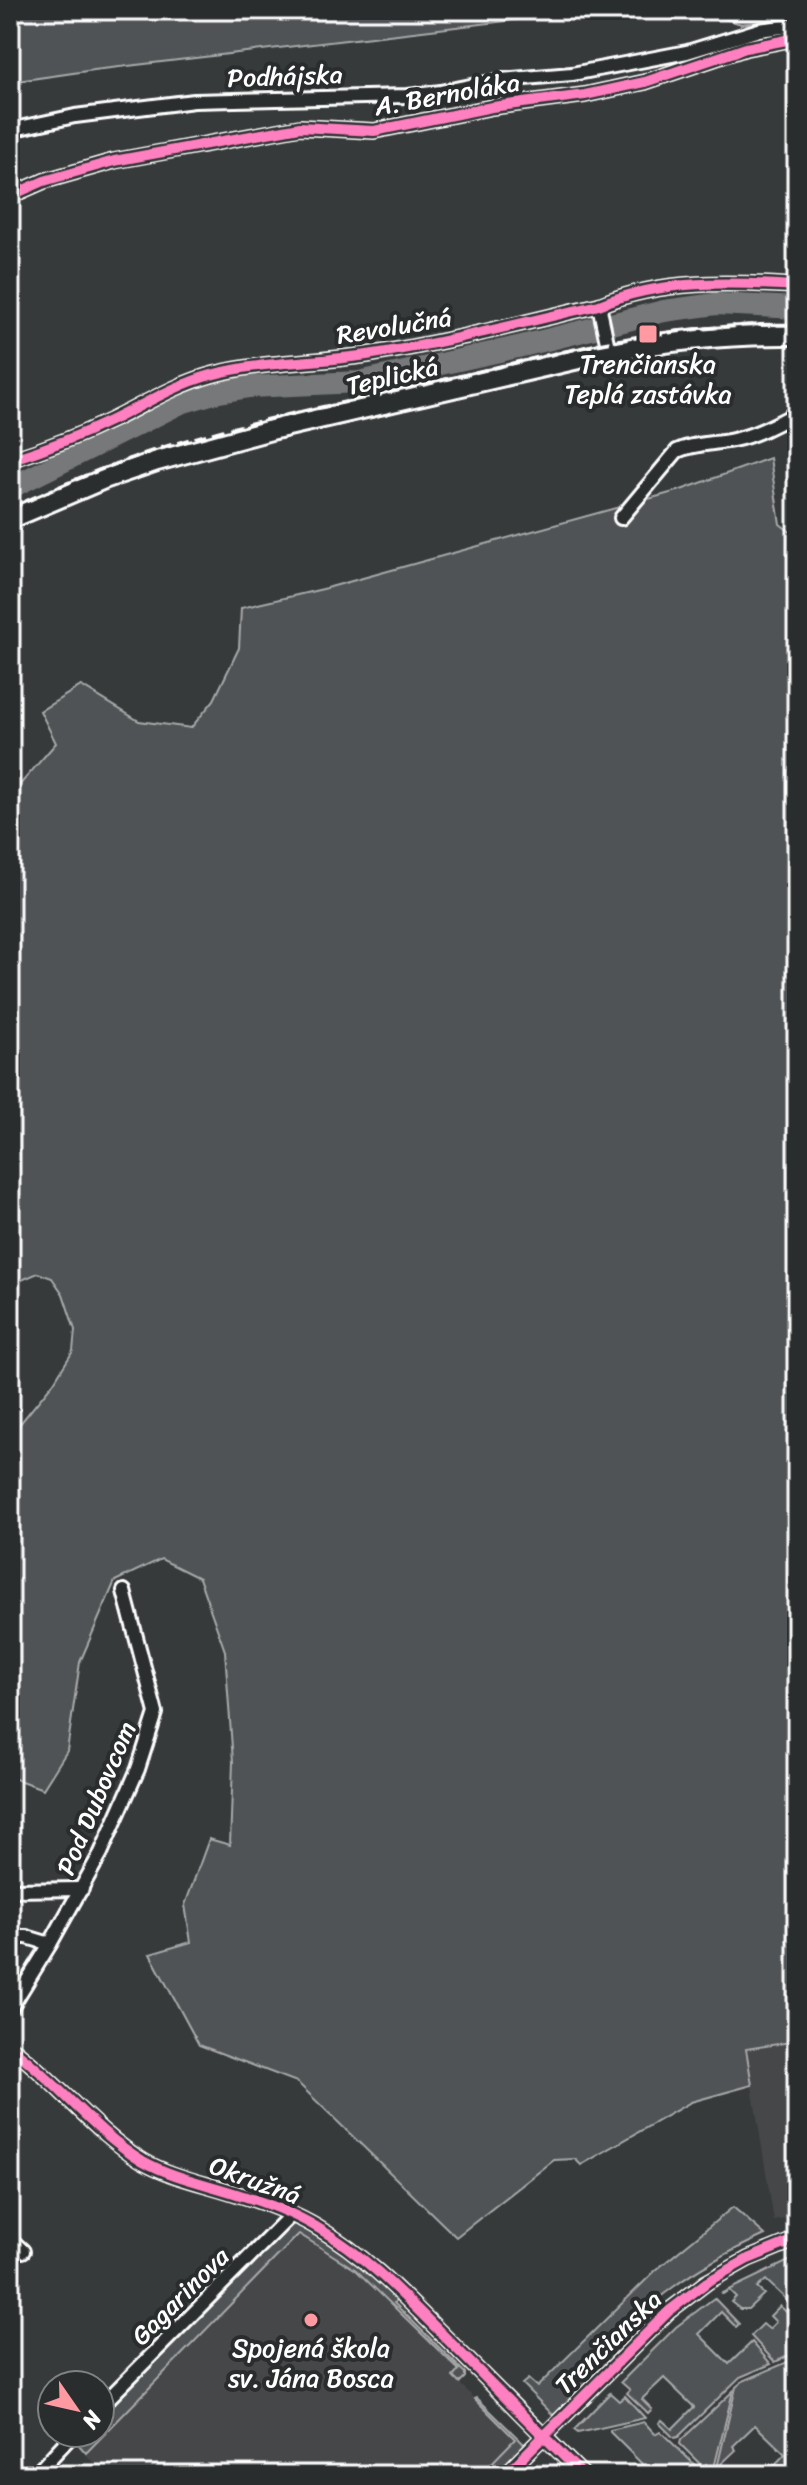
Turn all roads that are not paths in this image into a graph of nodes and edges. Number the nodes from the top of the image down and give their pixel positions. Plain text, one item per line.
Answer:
1 (797, 25) edge
2 (797, 38) edge
3 (10, 130) edge
4 (10, 196) edge
5 (797, 286) edge
6 (600, 309) junction
7 (797, 335) edge
8 (608, 345) junction
9 (797, 413) edge
10 (10, 460) edge
11 (621, 518) dead end
12 (10, 519) edge
13 (124, 1591) dead end
14 (82, 1889) junction
15 (10, 1890) edge
16 (10, 1937) edge
17 (50, 1944) junction
18 (10, 2009) edge
19 (10, 2047) edge
20 (291, 2215) junction
21 (10, 2239) edge
22 (797, 2239) edge
23 (23, 2251) dead end
24 (116, 2391) edge
25 (543, 2436) junction
26 (59, 2449) edge
27 (35, 2475) edge
28 (505, 2475) edge
29 (583, 2475) edge

1 - 3 street, Podhájska
2 - 4 street, A. Bernoláka
5 - 6 street, Revolučná
6 - 8 street
6 - 10 street, Revolučná
7 - 8 main road, Teplická
8 - 12 main road, Teplická
9 - 11 street
13 - 14 street, Pod Dubovcom
14 - 15 street
14 - 17 street, Pod Dubovcom
16 - 17 street
17 - 18 street, Pod Dubovcom
19 - 20 street, Okružná
20 - 24 street, Gagarinova
20 - 25 street, Okružná
21 - 23 street
22 - 25 street, Trenčianska
25 - 28 street, Trenčianska
25 - 29 street, Okružná
26 - 27 street

